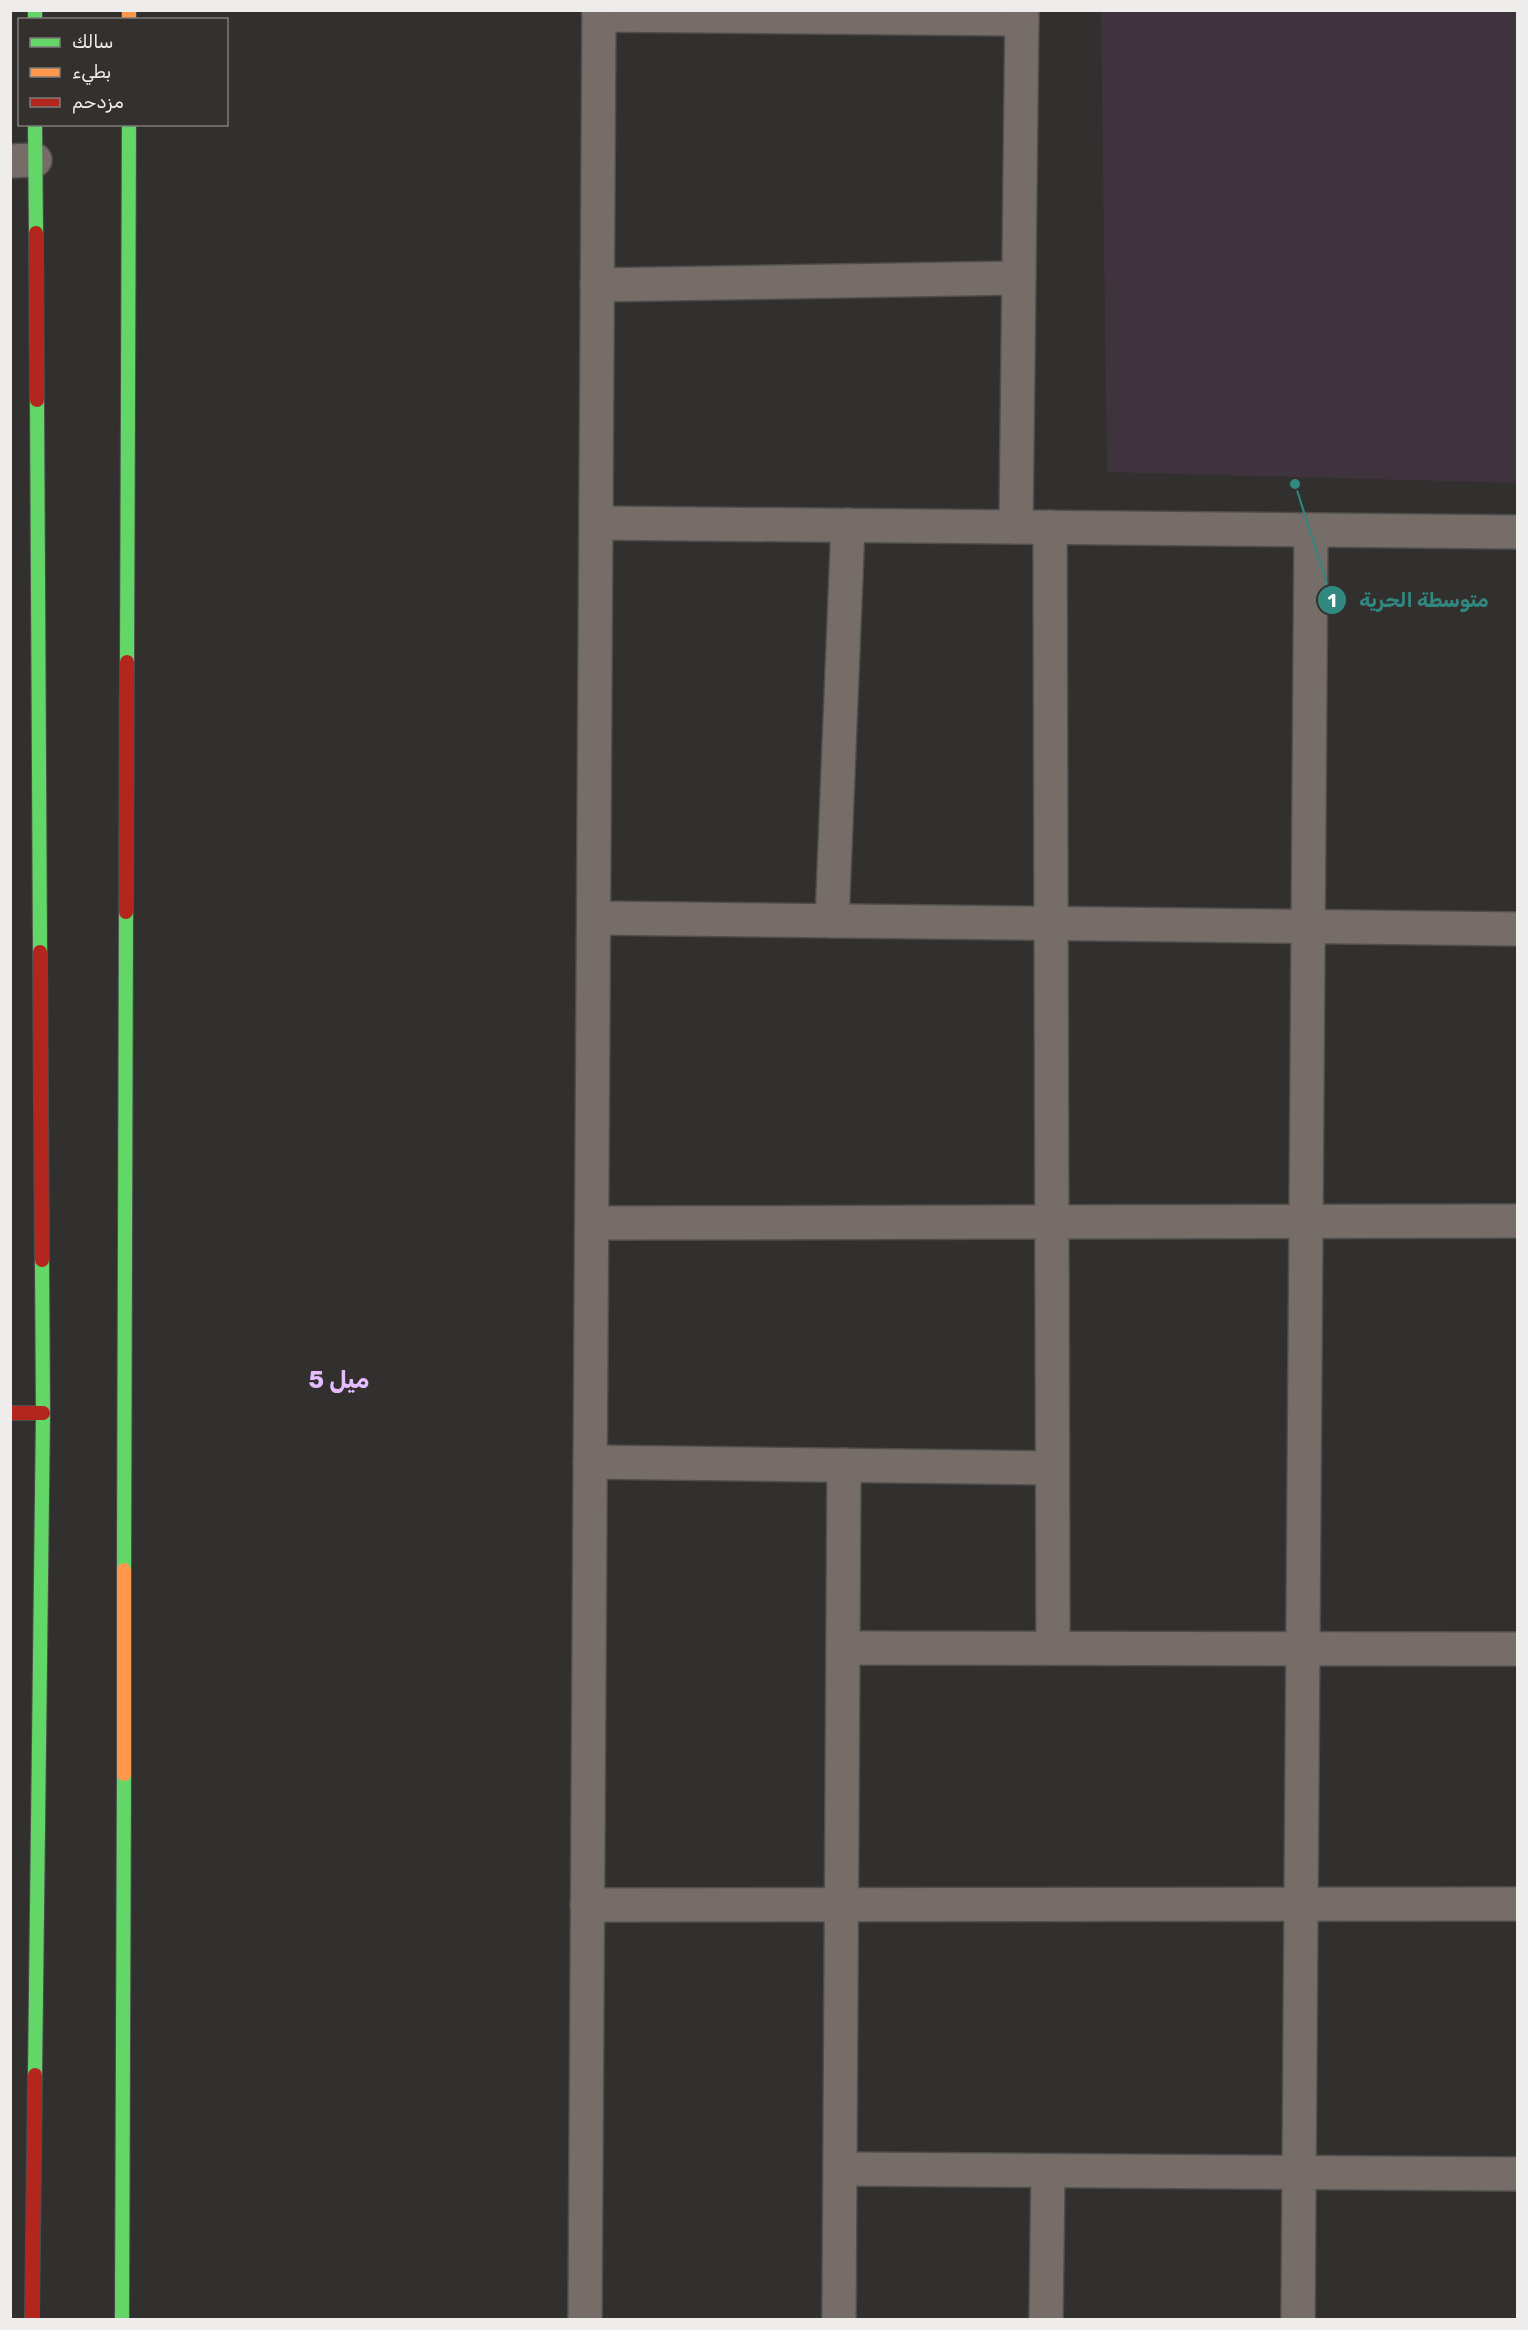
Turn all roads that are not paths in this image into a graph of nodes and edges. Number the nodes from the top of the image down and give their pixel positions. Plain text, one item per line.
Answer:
1 (599, 13) edge
2 (1022, 15) edge
3 (34, 126) edge
4 (129, 126) edge
5 (23, 161) edge
6 (1019, 278) junction
7 (597, 285) junction
8 (596, 523) junction
9 (848, 525) junction
10 (1016, 527) junction
11 (1050, 527) junction
12 (1311, 530) junction
13 (1518, 532) edge
14 (594, 918) junction
15 (832, 921) junction
16 (1051, 924) junction
17 (1308, 927) junction
18 (1518, 930) edge
19 (1306, 1221) junction
20 (1518, 1221) edge
21 (1052, 1222) junction
22 (592, 1223) junction
23 (10, 1413) edge
24 (43, 1413) junction
25 (590, 1462) junction
26 (844, 1465) junction
27 (1052, 1468) junction
28 (843, 1648) junction
29 (1053, 1648) junction
30 (1303, 1649) junction
31 (1518, 1649) edge
32 (1518, 1904) edge
33 (587, 1905) junction
34 (841, 1905) junction
35 (1301, 1905) junction
36 (840, 2169) junction
37 (1048, 2171) junction
38 (1299, 2172) junction
39 (1518, 2174) edge
40 (32, 2319) edge
41 (122, 2319) edge
42 (585, 2319) edge
43 (839, 2319) edge
44 (1046, 2319) edge
45 (1298, 2319) edge

1 - 2 street
1 - 7 street
2 - 6 street
3 - 5 main road
4 - 41 main road
5 - 24 main road
6 - 7 street
6 - 10 street
7 - 8 street
8 - 9 street
8 - 14 street
9 - 10 street
9 - 15 street
10 - 11 street
11 - 12 street
11 - 16 street
12 - 13 street
12 - 17 street
14 - 15 street
14 - 22 street
15 - 16 street
16 - 17 street
16 - 21 street
17 - 18 street
17 - 19 street
19 - 20 street
19 - 21 street
19 - 30 street
21 - 22 street
21 - 27 street
22 - 25 street
23 - 24 main road
24 - 40 main road
25 - 26 street
25 - 33 street
26 - 27 street
26 - 28 street
27 - 29 street
28 - 29 street
28 - 34 street
29 - 30 street
30 - 31 street
30 - 35 street
32 - 35 street
33 - 34 street
33 - 42 street
34 - 35 street
34 - 36 street
35 - 38 street
36 - 37 street
36 - 43 street
37 - 38 street
37 - 44 street
38 - 39 street
38 - 45 street

